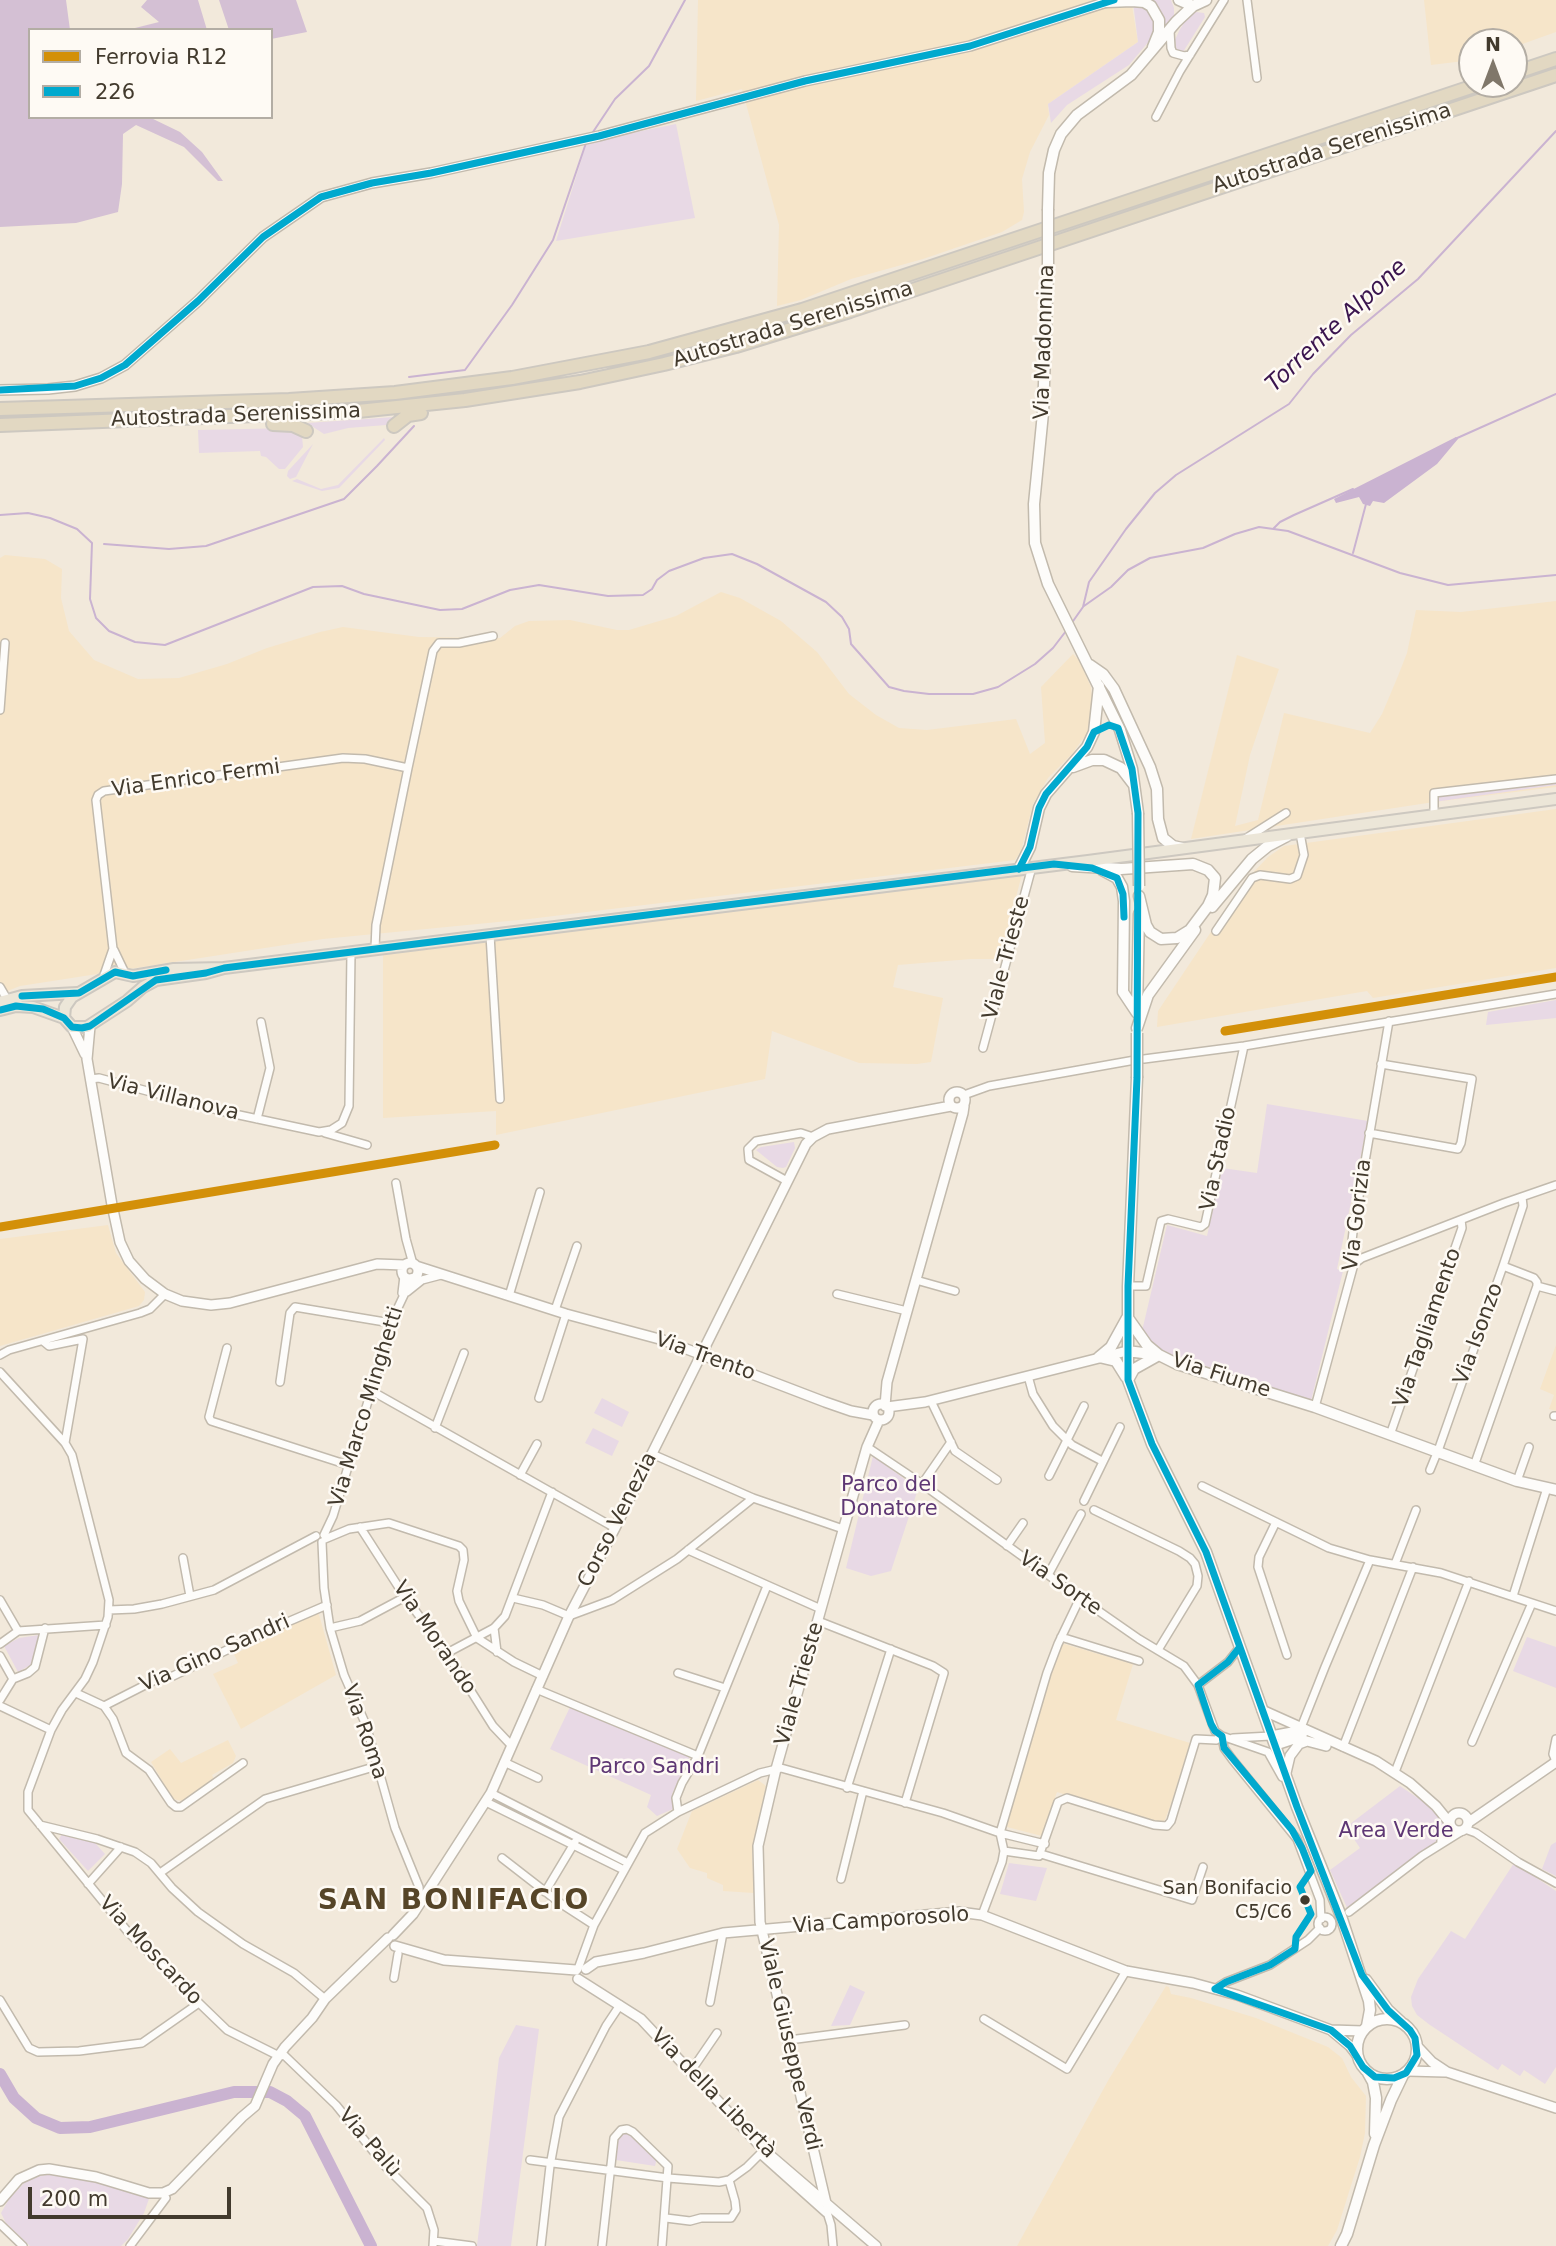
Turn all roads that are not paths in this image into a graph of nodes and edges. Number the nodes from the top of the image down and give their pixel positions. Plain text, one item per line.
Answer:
1 (1178, 0) edge
2 (1224, 0) edge
3 (1248, 0) edge
4 (1111, 1) edge
5 (1200, 4) edge
6 (1216, 14) junction
7 (1173, 26) junction
8 (1191, 54) junction
9 (1148, 57) junction
10 (1556, 59) edge
11 (1528, 68) edge
12 (1556, 75) edge
13 (1257, 78) dead end
14 (1458, 91) edge
15 (1156, 117) dead end
16 (0, 390) edge
17 (465, 400) junction
18 (0, 409) edge
19 (213, 418) junction
20 (0, 425) edge
21 (394, 426) dead end
22 (306, 431) dead end
23 (493, 636) dead end
24 (5, 643) dead end
25 (1089, 664) junction
26 (1100, 684) junction
27 (0, 710) edge
28 (1120, 730) junction
29 (1094, 732) junction
30 (408, 768) junction
31 (1069, 768) junction
32 (1556, 779) edge
33 (1136, 788) junction
34 (1556, 799) edge
35 (1286, 813) dead end
36 (1434, 815) junction
37 (1295, 834) junction
38 (1243, 840) junction
39 (1030, 847) junction
40 (1183, 848) junction
41 (1055, 864) junction
42 (1037, 867) junction
43 (1092, 867) junction
44 (1019, 869) junction
45 (1139, 891) junction
46 (1216, 931) dead end
47 (490, 935) junction
48 (113, 949) junction
49 (375, 949) junction
50 (351, 952) junction
51 (1139, 967) junction
52 (224, 968) junction
53 (126, 974) junction
54 (1161, 975) junction
55 (103, 978) junction
56 (0, 987) edge
57 (79, 993) junction
58 (1556, 994) edge
59 (133, 996) junction
60 (4, 1000) edge
61 (0, 1010) edge
62 (1137, 1013) junction
63 (64, 1017) junction
64 (1389, 1021) junction
65 (261, 1022) dead end
66 (90, 1026) junction
67 (72, 1027) junction
68 (1137, 1030) junction
69 (1244, 1046) junction
70 (983, 1048) dead end
71 (87, 1059) junction
72 (1144, 1059) dead end
73 (1135, 1060) dead end
74 (1381, 1063) junction
75 (90, 1079) junction
76 (964, 1095) junction
77 (500, 1099) dead end
78 (951, 1103) junction
79 (964, 1106) junction
80 (257, 1119) junction
81 (958, 1131) junction
82 (324, 1132) junction
83 (1369, 1133) junction
84 (813, 1137) junction
85 (367, 1145) dead end
86 (788, 1181) junction
87 (396, 1184) dead end
88 (1556, 1185) edge
89 (540, 1192) dead end
90 (1522, 1197) junction
91 (1461, 1220) junction
92 (577, 1246) dead end
93 (1354, 1264) junction
94 (1503, 1266) junction
95 (409, 1270) junction
96 (442, 1275) junction
97 (916, 1280) junction
98 (1128, 1286) junction
99 (1536, 1286) junction
100 (955, 1291) dead end
101 (1556, 1291) edge
102 (165, 1294) junction
103 (837, 1294) dead end
104 (509, 1296) junction
105 (401, 1297) junction
106 (555, 1310) junction
107 (907, 1311) junction
108 (566, 1314) junction
109 (1128, 1317) junction
110 (391, 1324) junction
111 (43, 1341) junction
112 (227, 1348) dead end
113 (1127, 1351) junction
114 (464, 1353) dead end
115 (0, 1355) edge
116 (700, 1355) junction
117 (1160, 1355) junction
118 (1099, 1357) junction
119 (0, 1371) edge
120 (1028, 1376) junction
121 (1128, 1380) junction
122 (281, 1382) dead end
123 (370, 1390) junction
124 (539, 1398) dead end
125 (931, 1401) junction
126 (911, 1404) junction
127 (1084, 1406) dead end
128 (841, 1407) junction
129 (1315, 1407) junction
130 (851, 1411) junction
131 (880, 1411) junction
132 (869, 1427) junction
133 (1120, 1427) dead end
134 (435, 1428) junction
135 (1390, 1435) junction
136 (1066, 1439) junction
137 (951, 1442) junction
138 (65, 1443) junction
139 (537, 1444) dead end
140 (867, 1445) junction
141 (1529, 1447) dead end
142 (1437, 1452) junction
143 (652, 1454) junction
144 (1102, 1461) junction
145 (348, 1465) junction
146 (1474, 1466) junction
147 (1430, 1470) dead end
148 (520, 1475) junction
149 (1049, 1476) dead end
150 (997, 1480) dead end
151 (1517, 1481) junction
152 (922, 1484) junction
153 (1202, 1486) dead end
154 (1552, 1489) edge
155 (552, 1492) junction
156 (753, 1498) junction
157 (1084, 1501) dead end
158 (1094, 1510) dead end
159 (1416, 1510) dead end
160 (1081, 1514) dead end
161 (332, 1520) junction
162 (1276, 1522) junction
163 (1023, 1523) dead end
164 (360, 1527) junction
165 (615, 1528) junction
166 (349, 1529) junction
167 (843, 1529) junction
168 (321, 1538) junction
169 (1007, 1546) junction
170 (688, 1550) junction
171 (183, 1558) dead end
172 (1370, 1560) junction
173 (1395, 1564) junction
174 (1413, 1567) junction
175 (1048, 1575) junction
176 (1469, 1581) junction
177 (767, 1586) junction
178 (190, 1596) junction
179 (1513, 1596) junction
180 (405, 1597) junction
181 (513, 1598) junction
182 (1080, 1598) junction
183 (0, 1600) edge
184 (1532, 1603) junction
185 (327, 1605) junction
186 (821, 1609) junction
187 (109, 1610) junction
188 (1556, 1611) edge
189 (569, 1616) junction
190 (818, 1621) junction
191 (106, 1625) junction
192 (45, 1628) junction
193 (330, 1628) junction
194 (494, 1628) junction
195 (18, 1631) junction
196 (1061, 1637) junction
197 (477, 1638) junction
198 (0, 1644) edge
199 (1239, 1648) junction
200 (891, 1649) junction
201 (1158, 1650) junction
202 (497, 1652) junction
203 (447, 1653) junction
204 (1287, 1655) dead end
205 (0, 1656) edge
206 (1139, 1661) dead end
207 (678, 1673) dead end
208 (542, 1676) junction
209 (13, 1679) junction
210 (1198, 1685) junction
211 (725, 1688) junction
212 (536, 1689) junction
213 (76, 1693) junction
214 (0, 1700) edge
215 (0, 1706) edge
216 (104, 1706) junction
217 (1262, 1710) junction
218 (51, 1730) junction
219 (1303, 1730) junction
220 (1225, 1737) junction
221 (1556, 1739) edge
222 (1273, 1740) junction
223 (1472, 1742) dead end
224 (512, 1745) junction
225 (1248, 1745) junction
226 (1343, 1747) junction
227 (698, 1756) junction
228 (1556, 1761) edge
229 (504, 1762) junction
230 (243, 1763) dead end
231 (377, 1766) junction
232 (776, 1769) junction
233 (1395, 1772) junction
234 (1286, 1773) junction
235 (538, 1778) dead end
236 (848, 1788) junction
237 (1290, 1788) junction
238 (863, 1791) junction
239 (489, 1797) junction
240 (905, 1803) junction
241 (1436, 1806) junction
242 (678, 1812) junction
243 (1464, 1822) junction
244 (1450, 1824) junction
245 (39, 1825) junction
246 (1000, 1833) junction
247 (575, 1841) junction
248 (1441, 1842) junction
249 (1045, 1844) junction
250 (121, 1847) junction
251 (1004, 1851) junction
252 (1041, 1854) junction
253 (502, 1858) dead end
254 (626, 1867) junction
255 (1203, 1867) dead end
256 (160, 1873) junction
257 (841, 1880) dead end
258 (1556, 1883) edge
259 (88, 1884) junction
260 (545, 1892) junction
261 (420, 1901) junction
262 (1349, 1912) dead end
263 (982, 1915) junction
264 (1321, 1919) junction
265 (594, 1925) junction
266 (1320, 1928) junction
267 (762, 1929) junction
268 (723, 1933) junction
269 (395, 1943) junction
270 (1126, 1970) junction
271 (579, 1972) junction
272 (1363, 1975) junction
273 (394, 1978) dead end
274 (1215, 1989) junction
275 (325, 1999) junction
276 (0, 2000) edge
277 (710, 2002) dead end
278 (199, 2003) junction
279 (620, 2005) junction
280 (984, 2019) dead end
281 (905, 2025) dead end
282 (1404, 2025) junction
283 (1365, 2029) junction
284 (1331, 2030) junction
285 (717, 2033) dead end
286 (789, 2040) junction
287 (1417, 2046) junction
288 (279, 2055) junction
289 (1357, 2055) junction
290 (691, 2071) junction
291 (1367, 2072) junction
292 (1447, 2072) junction
293 (1406, 2073) junction
294 (1556, 2108) edge
295 (1374, 2145) junction
296 (762, 2152) junction
297 (530, 2160) dead end
298 (816, 2161) junction
299 (552, 2163) junction
300 (610, 2169) junction
301 (811, 2176) junction
302 (668, 2178) junction
303 (799, 2179) junction
304 (729, 2180) junction
305 (807, 2189) junction
306 (163, 2193) junction
307 (0, 2201) edge
308 (826, 2208) junction
309 (666, 2218) junction
310 (0, 2224) edge
311 (433, 2243) edge
312 (23, 2246) edge
313 (130, 2246) edge
314 (472, 2246) edge
315 (541, 2246) edge
316 (602, 2246) edge
317 (662, 2246) edge
318 (833, 2246) edge
319 (876, 2246) edge
320 (1343, 2246) edge

1 - 5 main road
1 - 7 main road
2 - 6 street
3 - 13 street
4 - 9 main road
4 - 16 street
5 - 6 street
5 - 7 main road, Via Madonnina
6 - 8 street
7 - 8 street
7 - 9 main road, Via Madonnina
8 - 15 street
9 - 25 main road, Via Madonnina, bridge
10 - 11 highway
12 - 17 highway, Autostrada Serenissima
14 - 18 highway, Autostrada Serenissima
17 - 19 highway, Autostrada Serenissima
17 - 21 highway
19 - 20 highway, Autostrada Serenissima
19 - 22 highway
23 - 30 street
24 - 27 street
25 - 26 main road, Via Madonnina
25 - 40 main road
26 - 28 main road, Via Madonnina
26 - 29 main road
28 - 29 main road
28 - 33 main road, Via Madonnina
29 - 31 main road
30 - 48 street, Via Enrico Fermi
30 - 49 street
31 - 33 main road
31 - 39 main road
32 - 36 street
33 - 45 main road, Via Madonnina, bridge
34 - 36 main road
35 - 38 street
36 - 37 main road
37 - 38 main road
37 - 46 street
37 - 54 main road
38 - 40 main road
39 - 42 main road
39 - 44 main road
40 - 41 main road
41 - 42 main road
41 - 43 main road
42 - 44 main road
42 - 70 street, Viale Trieste
43 - 45 main road
43 - 62 main road
44 - 47 main road
45 - 51 main road
47 - 49 main road
47 - 77 street
48 - 53 street, Via Enrico Fermi
48 - 55 street, Via Enrico Fermi
49 - 50 main road
50 - 52 main road
50 - 82 street
51 - 54 main road
51 - 62 main road
52 - 53 main road
52 - 59 main road
53 - 55 main road
53 - 59 main road
54 - 68 main road
55 - 57 main road
56 - 60 street
57 - 60 main road
57 - 63 main road
58 - 64 street
59 - 66 main road
61 - 63 main road
62 - 68 main road
63 - 67 main road
64 - 69 street
64 - 74 street, Via Gorizia
65 - 80 street, Via Villanova
66 - 67 main road
66 - 71 street
67 - 71 street
68 - 98 main road, bridge
69 - 72 street
69 - 98 street, Via Stadio
71 - 75 street
73 - 76 street
74 - 83 street, Via Gorizia
74 - 83 street
75 - 80 street, Via Villanova
75 - 102 street
76 - 78 street
76 - 79 street, Viale Trieste
78 - 79 street
78 - 81 street, Viale Trieste
78 - 84 street
79 - 81 street, Viale Trieste
80 - 82 street, Via Villanova
81 - 97 street, Viale Trieste
82 - 85 street, Via Villanova
83 - 93 street, Via Gorizia
84 - 86 street, Corso Venezia
84 - 86 street
86 - 116 street, Corso Venezia
87 - 95 street, Via Marco Minghetti
88 - 90 street
89 - 104 street
90 - 91 street
90 - 94 street, Via Isonzo
91 - 93 street
91 - 135 street, Via Tagliamento
92 - 106 street
93 - 129 street, Via Gorizia
94 - 99 street
94 - 142 street, Via Isonzo
95 - 96 street, Via Trento
95 - 102 street, Via Trento
95 - 105 street, Via Marco Minghetti
96 - 104 street, Via Trento
96 - 105 street, Via Marco Minghetti
97 - 100 street
97 - 107 street, Viale Trieste
98 - 109 main road
99 - 101 street
99 - 146 street
102 - 111 street
103 - 107 street
104 - 106 street, Via Trento
105 - 110 street, Via Marco Minghetti
106 - 108 street, Via Trento
107 - 131 street, Viale Trieste
108 - 116 street, Via Trento
108 - 124 street
109 - 113 main road
109 - 117 main road
109 - 118 main road
110 - 122 street
110 - 123 street, Via Marco Minghetti
111 - 115 street
111 - 138 street
112 - 145 street
113 - 117 main road, Via Fiume
113 - 118 street, Via Fiume
113 - 121 main road
114 - 134 street
116 - 128 street, Via Trento
116 - 143 street, Corso Venezia
117 - 121 main road
117 - 129 main road, Via Fiume
118 - 120 street, Via Fiume
118 - 121 main road
119 - 138 street
120 - 125 street, Via Fiume
120 - 136 street
121 - 199 main road
123 - 134 street
123 - 145 street, Via Marco Minghetti
125 - 126 street, Via Fiume
125 - 137 street
126 - 131 street, Via Fiume
126 - 131 street
127 - 136 street
128 - 130 street, Via Trento
128 - 131 street, Via Trento
129 - 135 main road, Via Fiume
130 - 131 street, Via Trento
130 - 132 street
131 - 132 street, Viale Trieste
131 - 140 street, Viale Trieste
132 - 140 street, Viale Trieste
133 - 144 street
134 - 148 street
135 - 142 main road, Via Fiume
136 - 144 street
136 - 149 street
137 - 150 street
137 - 152 street
138 - 187 street
139 - 148 street
140 - 152 street, Via Sorte
140 - 167 street, Viale Trieste
141 - 151 street
142 - 146 main road, Via Fiume
142 - 147 street, Via Isonzo
143 - 156 street
143 - 165 street, Corso Venezia
144 - 157 street
145 - 161 street, Via Marco Minghetti
146 - 151 main road, Via Fiume
148 - 155 street
151 - 154 main road, Via Fiume
152 - 169 street, Via Sorte
153 - 162 street
154 - 179 street
155 - 165 street
155 - 181 street
156 - 167 street
156 - 170 street
158 - 201 street
159 - 173 street
160 - 175 street
161 - 166 street
161 - 168 street
162 - 172 street
162 - 204 street
163 - 169 street
164 - 166 street
164 - 180 street, Via Morando
164 - 197 street
165 - 189 street, Corso Venezia
166 - 168 street
167 - 186 street, Viale Trieste
168 - 178 street
168 - 185 street, Via Roma
169 - 175 street, Via Sorte
170 - 177 street
170 - 189 street
171 - 178 street
172 - 173 street
172 - 219 street
173 - 174 street
174 - 176 street
174 - 226 street
175 - 182 street, Via Sorte
176 - 179 street
176 - 233 street
177 - 186 street
177 - 211 street
178 - 187 street
179 - 184 street
180 - 193 street
180 - 203 street, Via Morando
181 - 189 street
181 - 194 street
182 - 196 street
182 - 201 street, Via Sorte
183 - 195 street
184 - 188 street
184 - 223 street
185 - 193 street, Via Roma
185 - 216 street, Via Gino Sandri
186 - 190 street, Viale Trieste
187 - 191 street, Via Moscardo
189 - 208 street, Corso Venezia
190 - 200 street
190 - 232 street, Viale Trieste
191 - 192 street
191 - 213 street, Via Moscardo
192 - 195 street
192 - 209 street
193 - 231 street, Via Roma
194 - 197 street
194 - 202 street
195 - 198 street
196 - 206 street
196 - 246 street
197 - 202 street
197 - 203 street
199 - 210 street
199 - 217 main road
200 - 236 street
200 - 240 street
201 - 210 street, Via Sorte
202 - 208 street
203 - 224 street, Via Morando
205 - 209 street
207 - 211 street
208 - 212 street, Corso Venezia
209 - 214 street
210 - 220 street, Via Sorte
211 - 227 street
212 - 224 street, Corso Venezia
212 - 227 street
213 - 216 street
213 - 218 street, Via Moscardo
215 - 218 street
216 - 230 street
217 - 219 street
217 - 222 main road
218 - 245 street, Via Moscardo
219 - 222 street
219 - 226 street
220 - 222 street
220 - 225 street
220 - 249 street
220 - 264 street, Via Sorte
221 - 228 street
222 - 225 street
222 - 234 main road
224 - 229 street, Corso Venezia
225 - 237 street
226 - 233 street
226 - 234 street
227 - 242 street
228 - 243 street
229 - 235 street
229 - 239 street, Corso Venezia
231 - 256 street
231 - 261 street, Via Roma
232 - 236 street
232 - 242 street
232 - 267 street, Viale Trieste
233 - 241 street
234 - 237 main road
236 - 238 street
237 - 272 main road
238 - 240 street
238 - 257 street
239 - 247 street
239 - 261 street, Corso Venezia
240 - 246 street
241 - 243 street
241 - 244 street
242 - 254 street
243 - 244 street
243 - 244 street
243 - 248 street
243 - 258 street
244 - 248 street
245 - 250 street
245 - 259 street, Via Moscardo
246 - 249 street
246 - 251 street
247 - 254 street
247 - 260 street
248 - 262 street
249 - 252 street
250 - 256 street
250 - 259 street
251 - 252 street
251 - 263 street
252 - 255 street
253 - 260 street
254 - 265 street
256 - 275 street
259 - 278 street, Via Moscardo
260 - 265 street
261 - 269 street, Corso Venezia
263 - 267 street, Via Camporosolo
263 - 270 street, Via Camporosolo
264 - 266 street
264 - 266 street
265 - 271 street
266 - 274 street
267 - 268 street, Via Camporosolo
267 - 286 street, Viale Giuseppe Verdi
268 - 271 street, Via Camporosolo
268 - 277 street
269 - 271 street, Via Camporosolo
269 - 273 street
269 - 275 street
270 - 274 street, Via Camporosolo
270 - 280 street
271 - 279 street, Via della Libertà
272 - 282 main road
272 - 283 main road
274 - 284 street, Via Camporosolo
275 - 288 street
276 - 278 street
278 - 288 street, Via Moscardo
279 - 290 street, Via della Libertà
279 - 299 street
281 - 286 street
282 - 283 main road
282 - 287 main road
283 - 284 street, Via Camporosolo
283 - 289 main road
284 - 289 street, Via Camporosolo
285 - 290 street
286 - 298 street, Viale Giuseppe Verdi
287 - 292 street
287 - 293 main road
288 - 306 street
288 - 311 street, Via Palù
289 - 291 main road
290 - 296 street, Via della Libertà
291 - 293 main road
291 - 295 main road
292 - 293 street
292 - 294 street
293 - 295 main road
295 - 320 main road
296 - 303 street, Via della Libertà
296 - 304 street
296 - 305 street
297 - 299 street
298 - 301 street, Viale Giuseppe Verdi
298 - 308 street, Viale Giuseppe Verdi
299 - 300 street
299 - 315 street
300 - 302 street
300 - 302 street
300 - 316 street
301 - 303 street, Viale Giuseppe Verdi
301 - 305 street, Viale Giuseppe Verdi
302 - 304 street
302 - 309 street
303 - 305 street, Via della Libertà
304 - 309 street
305 - 308 street, Via della Libertà
306 - 307 street
306 - 313 street
308 - 318 street
308 - 319 street, Via della Libertà
309 - 317 street
310 - 312 street
311 - 314 street

